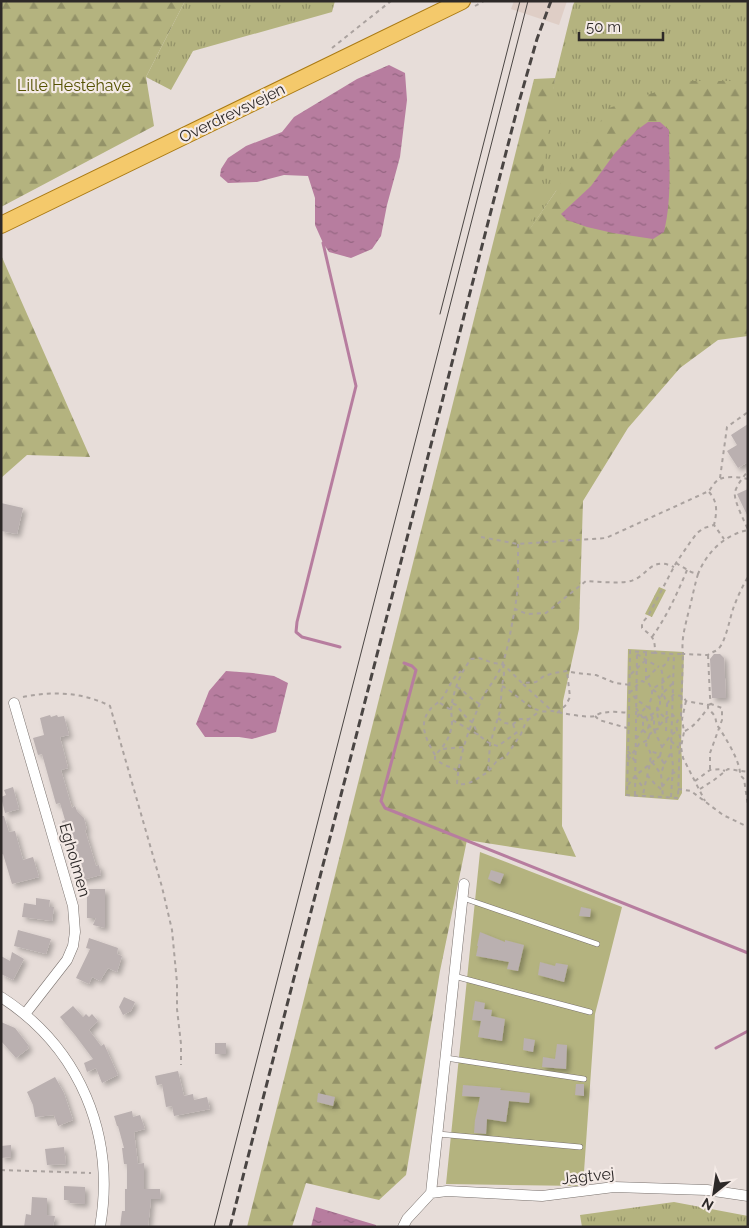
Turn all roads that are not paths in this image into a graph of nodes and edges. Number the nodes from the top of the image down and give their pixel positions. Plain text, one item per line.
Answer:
1 (462, 1) edge
2 (1, 225) edge
3 (14, 702) road end
4 (464, 884) dead end
5 (462, 898) junction
6 (597, 944) dead end
7 (454, 976) junction
8 (1, 997) edge
9 (590, 1012) dead end
10 (25, 1014) junction
11 (446, 1058) junction
12 (584, 1079) dead end
13 (438, 1134) junction
14 (580, 1147) dead end
15 (432, 1193) junction
16 (748, 1196) edge
17 (100, 1227) edge
18 (404, 1227) edge

1 - 2 main road, Overdrevsvejen
3 - 10 street, Egholmen
4 - 5 street
5 - 6 lane
5 - 7 street
7 - 9 lane
7 - 11 street
8 - 10 street
10 - 17 street
11 - 12 lane
11 - 13 street
13 - 14 lane
13 - 15 street
15 - 16 street, Jagtvej
15 - 18 street

